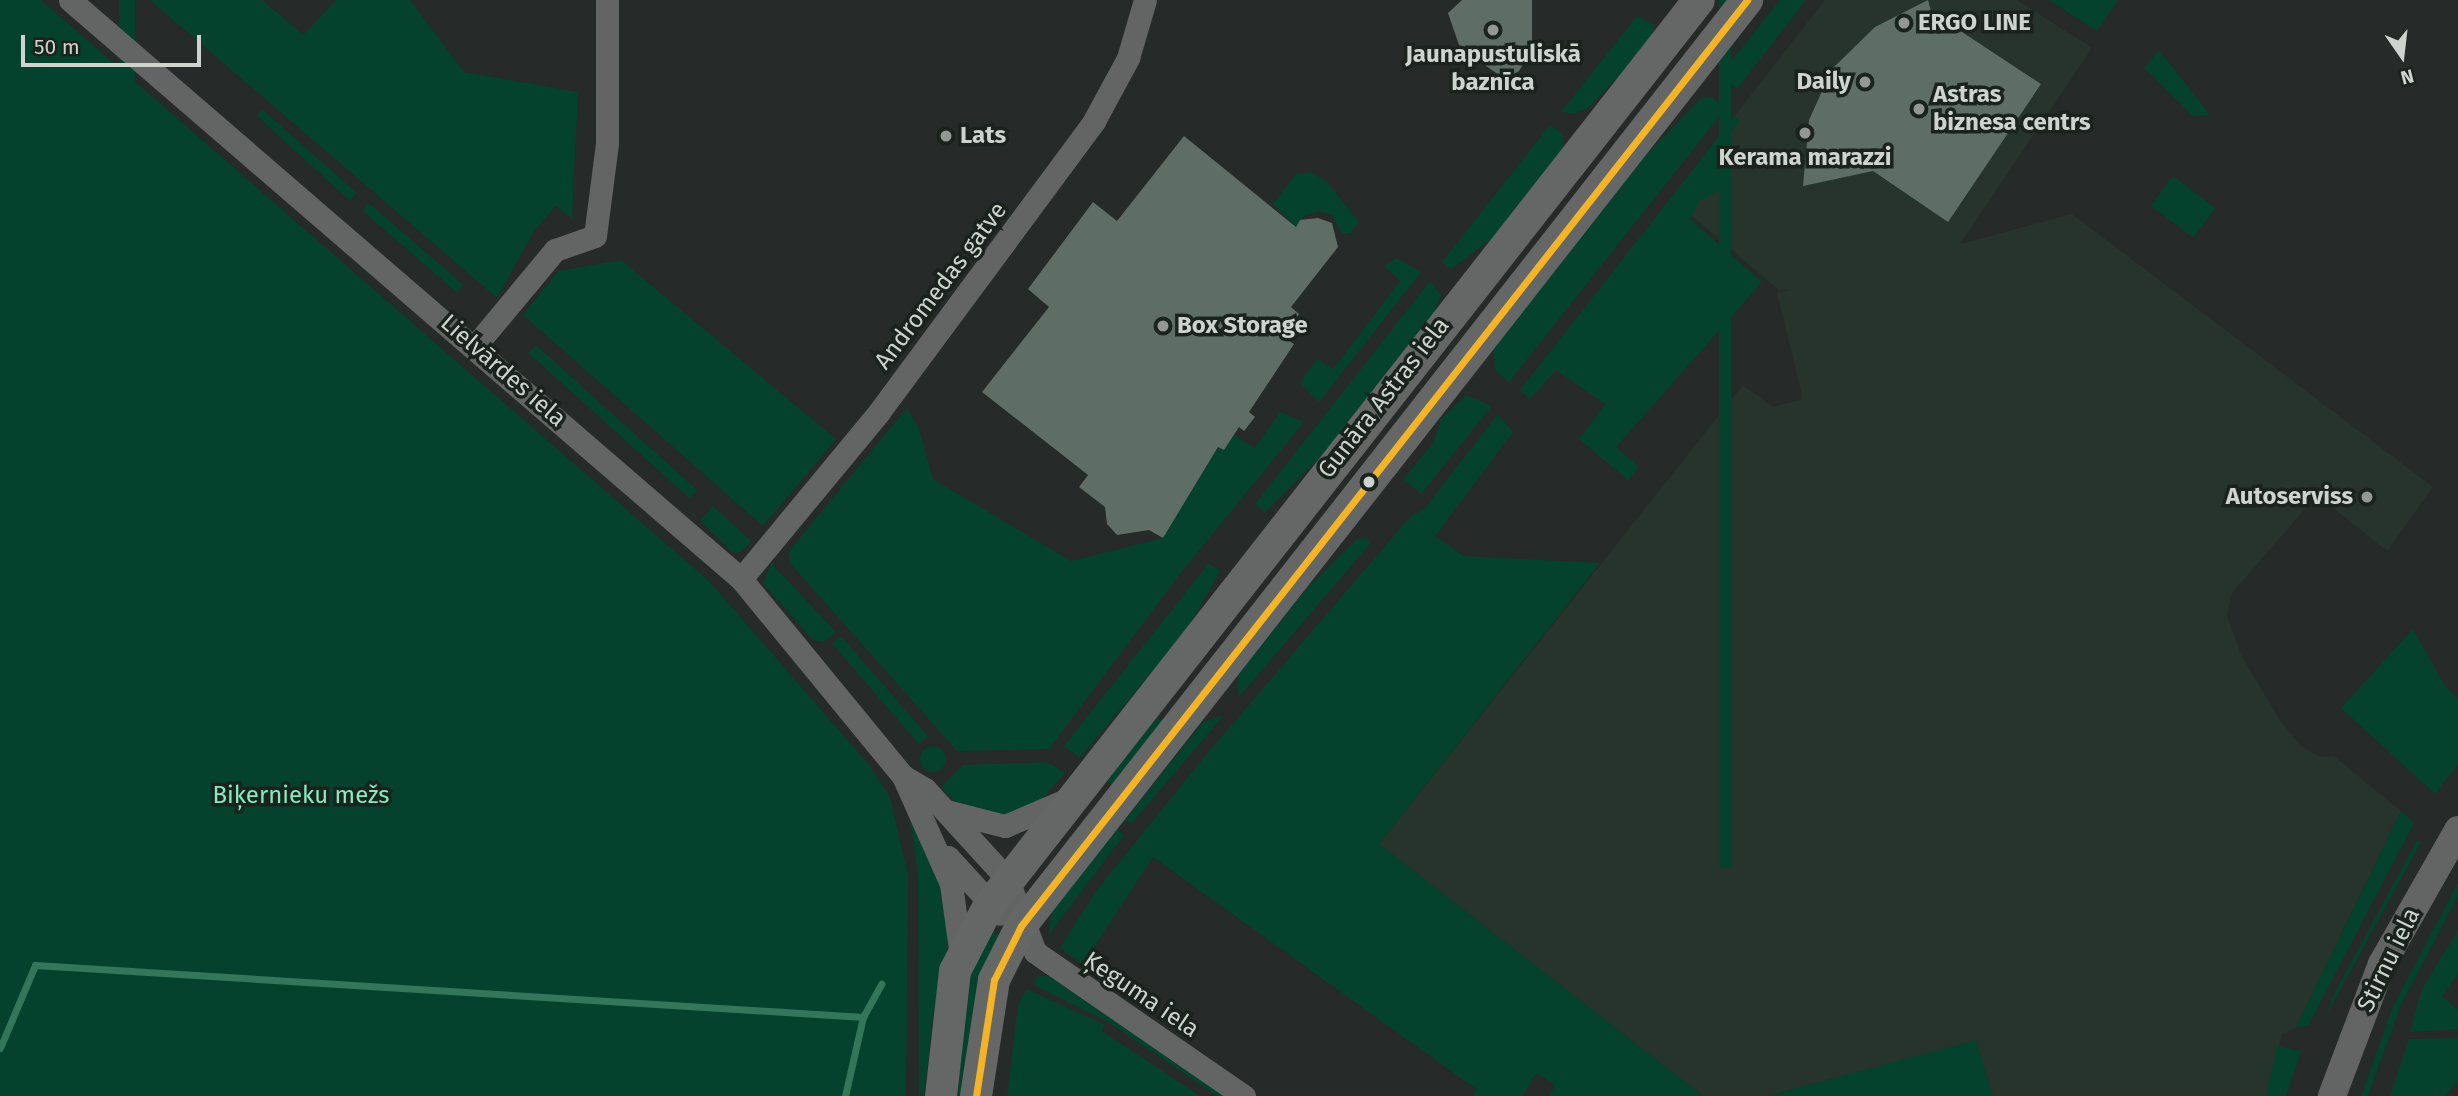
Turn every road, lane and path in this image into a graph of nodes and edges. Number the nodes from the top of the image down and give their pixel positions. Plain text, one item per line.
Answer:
1 (69, 0) edge
2 (607, 0) edge
3 (1145, 0) edge
4 (1699, 0) edge
5 (1747, 0) edge
6 (475, 346) junction
7 (741, 579) junction
8 (1155, 689) junction
9 (1187, 714) junction
10 (903, 776) junction
11 (1070, 797) junction
12 (943, 810) junction
13 (2458, 830) edge
14 (937, 843) junction
15 (1008, 880) junction
16 (988, 907) junction
17 (1021, 926) junction
18 (961, 956) junction
19 (941, 1096) edge
20 (976, 1096) edge
21 (1244, 1096) edge
22 (2332, 1096) edge

1 - 6 street, Lielvārdes iela
2 - 6 street
3 - 7 street, Andromedas gatve
4 - 8 main road, Gunāra Astras iela
5 - 9 main road, Gunāra Astras iela
6 - 7 street, Lielvārdes iela
7 - 10 street, Lielvārdes iela
8 - 9 main road
8 - 11 main road, Gunāra Astras iela
9 - 17 main road, Gunāra Astras iela
10 - 12 street, Lielvārdes iela
10 - 14 street, Lielvārdes iela
11 - 12 street, Gunāra Astras iela
11 - 15 main road, Gunāra Astras iela
12 - 15 street, Lielvārdes iela
13 - 22 street, Stirnu iela
14 - 16 street
14 - 18 street, Lielvārdes iela
15 - 16 main road, Gunāra Astras iela
15 - 17 street, Lielvārdes iela
16 - 17 street
16 - 18 main road, Lielvārdes iela
17 - 20 main road
17 - 21 street, Ķeguma iela
18 - 19 main road, Lielvārdes iela

